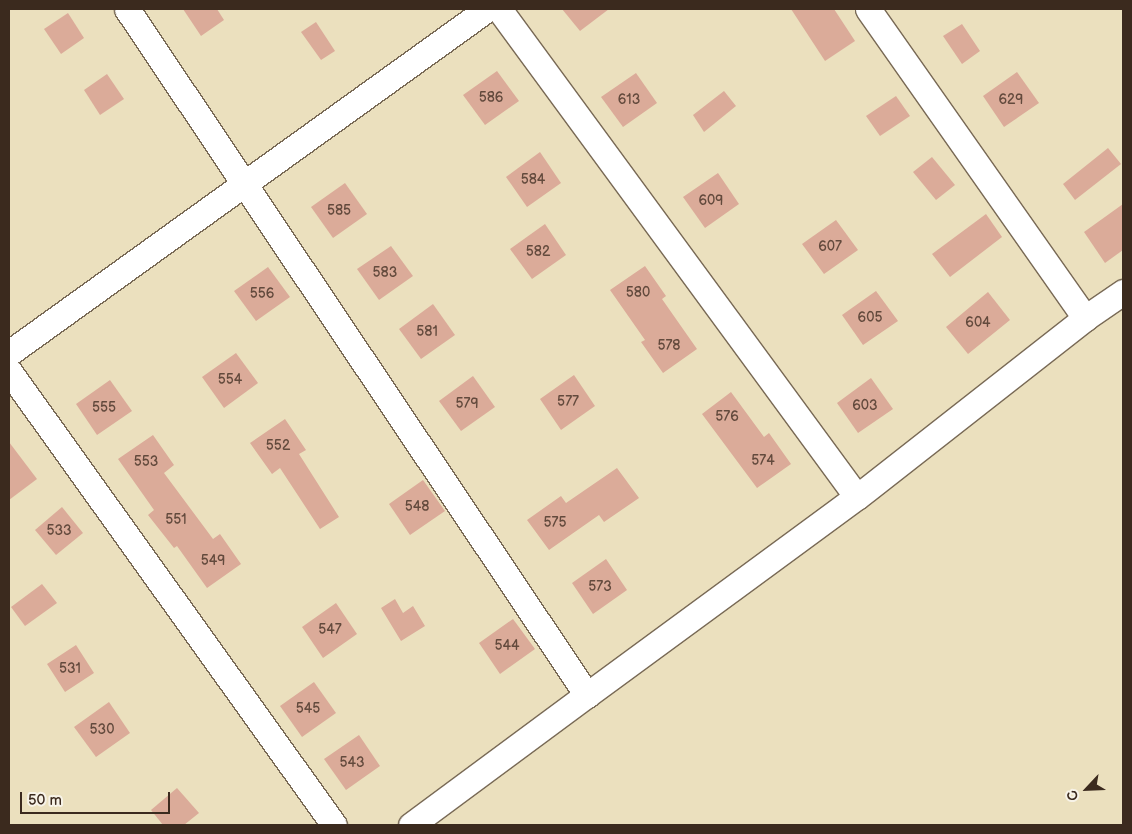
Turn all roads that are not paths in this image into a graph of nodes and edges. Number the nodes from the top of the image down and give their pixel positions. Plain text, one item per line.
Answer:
1 (127, 9) edge
2 (487, 9) edge
3 (499, 9) edge
4 (868, 9) edge
5 (244, 182) junction
6 (1123, 292) edge
7 (1085, 318) junction
8 (9, 352) edge
9 (9, 371) edge
10 (857, 497) junction
11 (587, 695) junction
12 (334, 825) edge
13 (411, 825) edge

1 - 5 street
2 - 5 street
3 - 10 street
4 - 7 street
5 - 8 street
5 - 11 street
6 - 7 street
7 - 10 street
9 - 12 street
10 - 11 street
11 - 13 street

